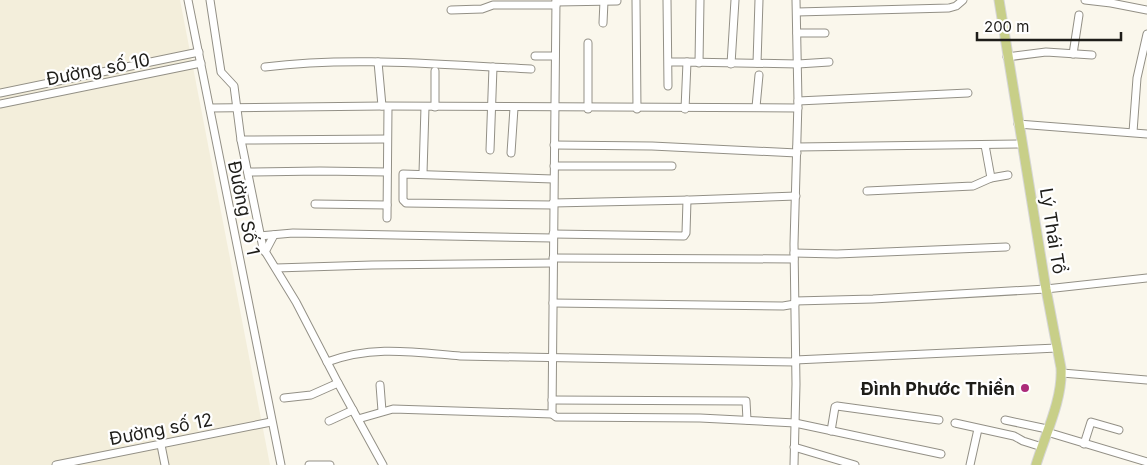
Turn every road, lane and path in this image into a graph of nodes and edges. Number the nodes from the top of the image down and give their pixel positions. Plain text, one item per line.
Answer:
1 (188, 0) edge
2 (210, 0) edge
3 (636, 0) edge
4 (667, 0) edge
5 (700, 0) edge
6 (735, 0) edge
7 (759, 0) edge
8 (796, 0) edge
9 (963, 0) edge
10 (999, 0) edge
11 (1085, 0) edge
12 (604, 1) junction
13 (617, 1) edge
14 (556, 2) edge
15 (452, 10) dead end
16 (1147, 10) edge
17 (797, 12) junction
18 (1080, 15) dead end
19 (603, 23) dead end
20 (797, 33) junction
21 (825, 33) dead end
22 (1147, 34) edge
23 (588, 43) dead end
24 (199, 52) junction
25 (1073, 54) junction
26 (1092, 55) dead end
27 (536, 56) dead end
28 (555, 56) junction
29 (1007, 57) junction
30 (378, 62) junction
31 (669, 62) junction
32 (687, 62) junction
33 (829, 62) dead end
34 (201, 63) junction
35 (699, 63) junction
36 (756, 63) junction
37 (731, 64) junction
38 (798, 64) junction
39 (265, 67) dead end
40 (493, 67) junction
41 (531, 69) dead end
42 (435, 71) dead end
43 (759, 75) dead end
44 (668, 86) dead end
45 (0, 92) edge
46 (968, 93) dead end
47 (0, 104) edge
48 (798, 105) junction
49 (385, 106) junction
50 (236, 107) junction
51 (425, 107) junction
52 (435, 107) junction
53 (756, 107) junction
54 (210, 108) junction
55 (492, 108) junction
56 (514, 108) junction
57 (554, 108) junction
58 (588, 108) junction
59 (637, 109) junction
60 (686, 109) junction
61 (1018, 124) junction
62 (1133, 132) junction
63 (1147, 134) edge
64 (388, 139) junction
65 (241, 140) junction
66 (985, 144) junction
67 (1021, 144) junction
68 (554, 145) junction
69 (490, 150) dead end
70 (797, 150) junction
71 (510, 153) dead end
72 (554, 166) junction
73 (672, 166) dead end
74 (248, 172) junction
75 (387, 172) junction
76 (423, 173) junction
77 (1008, 175) dead end
78 (991, 178) junction
79 (554, 179) junction
80 (867, 191) dead end
81 (796, 196) junction
82 (687, 200) junction
83 (315, 204) dead end
84 (553, 204) junction
85 (387, 205) junction
86 (387, 218) dead end
87 (274, 235) junction
88 (259, 236) junction
89 (553, 236) junction
90 (1006, 247) dead end
91 (265, 252) junction
92 (794, 256) junction
93 (553, 261) junction
94 (276, 268) junction
95 (1147, 278) edge
96 (1046, 289) junction
97 (553, 303) junction
98 (795, 303) junction
99 (1057, 348) junction
100 (552, 357) junction
101 (795, 361) junction
102 (327, 362) junction
103 (1062, 373) junction
104 (1147, 380) edge
105 (338, 383) junction
106 (380, 385) dead end
107 (284, 398) dead end
108 (552, 400) junction
109 (353, 410) junction
110 (382, 411) junction
111 (552, 414) junction
112 (358, 419) junction
113 (747, 420) junction
114 (939, 420) dead end
115 (1005, 420) dead end
116 (329, 421) dead end
117 (272, 422) junction
118 (795, 423) junction
119 (955, 423) dead end
120 (978, 429) junction
121 (1119, 430) dead end
122 (831, 431) junction
123 (1047, 431) junction
124 (1084, 444) junction
125 (161, 445) junction
126 (794, 447) junction
127 (1042, 447) junction
128 (941, 454) dead end
129 (1147, 462) edge
130 (1039, 464) edge
131 (56, 465) edge
132 (165, 465) edge
133 (281, 465) edge
134 (309, 465) edge
135 (313, 465) edge
136 (330, 465) edge
137 (385, 465) edge
138 (794, 465) edge
139 (855, 465) edge
140 (970, 465) edge

1 - 24 street, Đường Số 1
2 - 50 street
3 - 59 street
4 - 31 street
5 - 35 street
6 - 37 street
7 - 36 street
8 - 17 street
9 - 17 street
10 - 29 main road, Lý Thái Tổ
11 - 16 street
12 - 13 street
12 - 14 street
12 - 19 street
14 - 15 street
14 - 28 street
17 - 20 street
18 - 25 street
20 - 21 street
20 - 38 street
22 - 62 street
23 - 58 street
24 - 34 street, Đường Số 1
24 - 45 street, Đường số 10
25 - 26 street
25 - 29 street
27 - 28 street
28 - 57 street
29 - 61 main road, Lý Thái Tổ
30 - 39 street
30 - 40 street
30 - 49 street
31 - 32 street
31 - 44 street
32 - 35 street
32 - 60 street
33 - 38 street
34 - 47 street, Đường số 10
34 - 54 street, Đường Số 1
35 - 37 street
36 - 37 street
36 - 38 street
38 - 48 street
40 - 41 street
40 - 55 street
42 - 52 street
43 - 53 street
46 - 48 street
48 - 53 street
48 - 70 street
49 - 50 street
49 - 51 street
49 - 64 street
50 - 54 street
50 - 65 street
51 - 52 street
51 - 76 street
52 - 55 street
53 - 60 street
54 - 117 street, Đường Số 1
55 - 56 street
55 - 69 street
56 - 57 street
56 - 71 street
57 - 58 street
57 - 68 street
58 - 59 street
59 - 60 street
61 - 62 street
61 - 67 main road, Lý Thái Tổ
62 - 63 street
64 - 65 street
64 - 75 street
65 - 74 street
66 - 67 street
66 - 70 street
66 - 78 street
67 - 96 main road, Lý Thái Tổ
68 - 70 street
68 - 72 street
70 - 81 street
72 - 73 street
72 - 79 street
74 - 75 street
74 - 88 street
75 - 85 street
76 - 79 street
76 - 84 street
77 - 78 street
78 - 80 street
79 - 84 street
81 - 82 street
81 - 92 street
82 - 84 street
82 - 89 street
83 - 85 street
84 - 89 street
85 - 86 street
87 - 88 street
87 - 89 street
87 - 91 street
88 - 91 street
89 - 93 street
90 - 92 street
91 - 94 street
92 - 93 street
92 - 98 street
93 - 94 street
93 - 97 street
94 - 102 street
95 - 96 street
96 - 98 street
96 - 99 main road, Lý Thái Tổ
97 - 98 street
97 - 100 street
98 - 101 street
99 - 101 street
99 - 103 main road, Lý Thái Tổ
100 - 101 street
100 - 102 street
100 - 108 street
101 - 118 street
102 - 105 street
103 - 104 street
103 - 123 main road, Lý Thái Tổ
105 - 107 street
105 - 109 street
106 - 110 street
108 - 111 street
108 - 113 street
109 - 112 street
109 - 116 street
110 - 111 street
110 - 112 street
111 - 113 street
112 - 137 street
113 - 118 street
114 - 122 street
115 - 123 street
117 - 125 street, Đường số 12
117 - 133 street, Đường Số 1
118 - 122 street
118 - 126 street
119 - 120 street
120 - 127 street
120 - 140 street
121 - 124 street
122 - 128 street
123 - 124 street
123 - 127 main road, Lý Thái Tổ
124 - 129 street
125 - 131 street, Đường số 12
125 - 132 street
126 - 138 street
126 - 139 street
127 - 130 main road, Lý Thái Tổ
134 - 135 street
135 - 136 street

